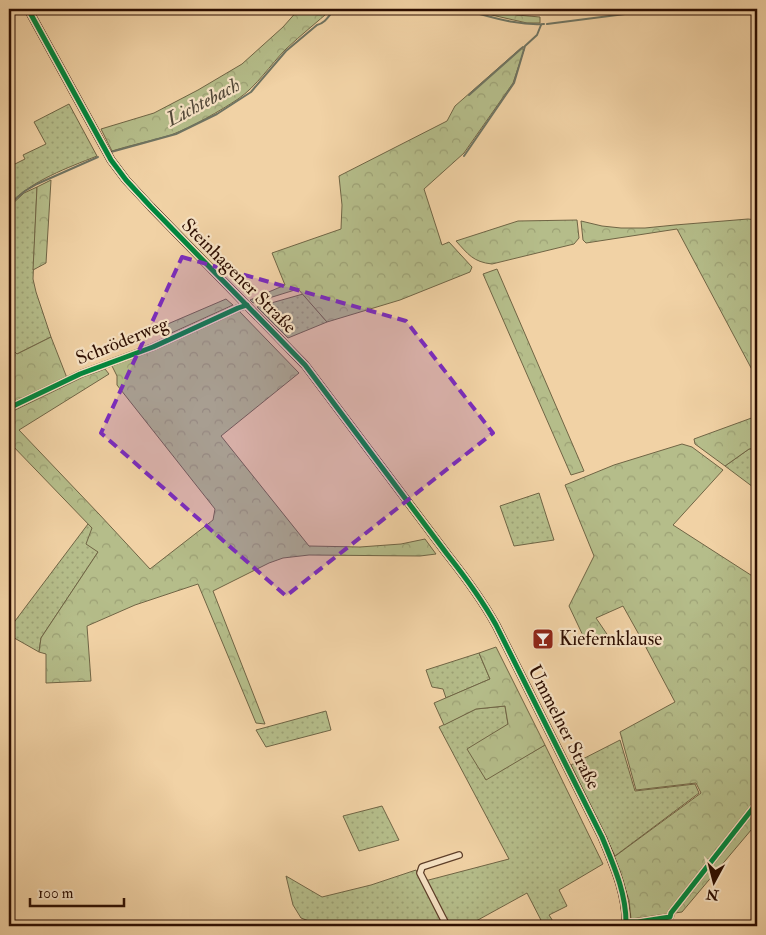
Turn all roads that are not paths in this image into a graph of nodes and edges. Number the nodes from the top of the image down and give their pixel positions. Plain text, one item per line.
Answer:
1 (28, 9) edge
2 (246, 305) junction
3 (9, 408) edge
4 (447, 554) joint
5 (757, 803) edge
6 (459, 855) dead end
7 (626, 924) edge
8 (447, 926) edge

1 - 2 main road, Steinhagener Straße
2 - 3 street, Schröderweg
2 - 4 main road, Steinhagener Straße
4 - 7 main road, Ummelner Straße
5 - 7 street
6 - 8 street

